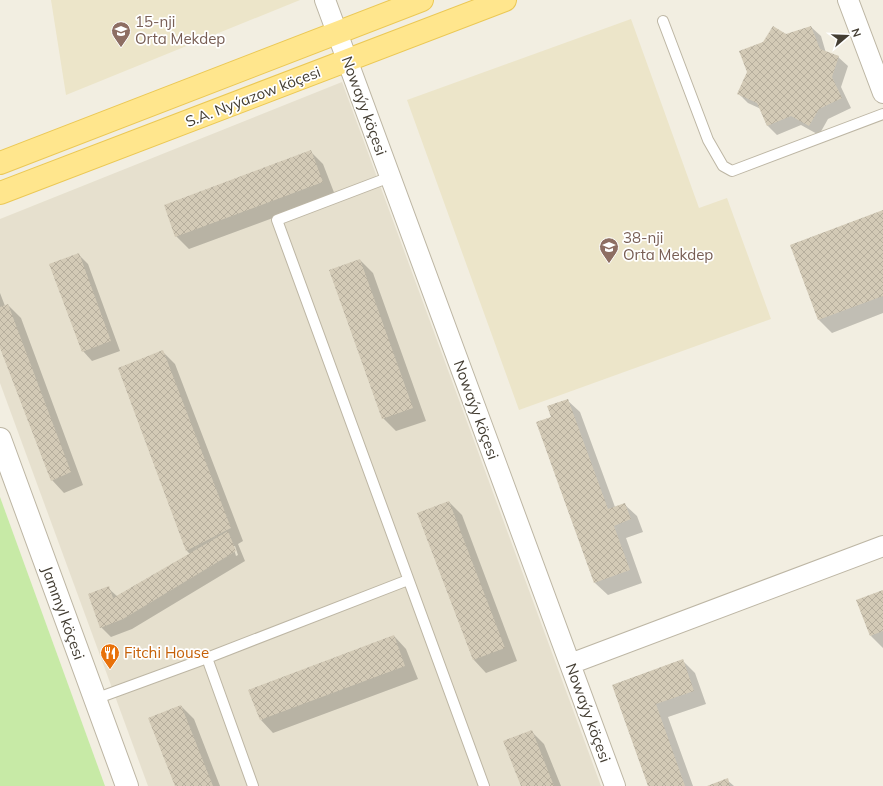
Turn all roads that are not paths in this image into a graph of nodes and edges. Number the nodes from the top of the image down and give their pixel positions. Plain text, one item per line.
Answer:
1 (325, 0) edge
2 (422, 0) edge
3 (506, 0) edge
4 (848, 0) edge
5 (663, 20) dead end
6 (337, 33) junction
7 (347, 60) junction
8 (883, 93) edge
9 (883, 114) edge
10 (0, 163) edge
11 (390, 177) junction
12 (0, 193) edge
13 (1, 448) edge
14 (883, 546) edge
15 (408, 580) junction
16 (207, 658) junction
17 (570, 664) junction
18 (95, 699) junction
19 (127, 786) edge
20 (253, 786) edge
21 (484, 786) edge
22 (615, 786) edge

1 - 6 street, Nowaýy köçesi
2 - 6 main road, S.A. Nyýazow köçesi
3 - 7 main road, S.A. Nyýazow köçesi
4 - 8 street
5 - 9 lane
6 - 7 street, Nowaýy köçesi
6 - 10 main road, S.A. Nyýazow köçesi
7 - 11 street, Nowaýy köçesi
7 - 12 main road, S.A. Nyýazow köçesi
11 - 15 lane
11 - 17 street, Nowaýy köçesi
13 - 18 street, Jammyl köçesi
14 - 17 street
15 - 16 lane
15 - 21 lane
16 - 18 lane
16 - 20 lane
17 - 22 street, Nowaýy köçesi
18 - 19 street, Jammyl köçesi

